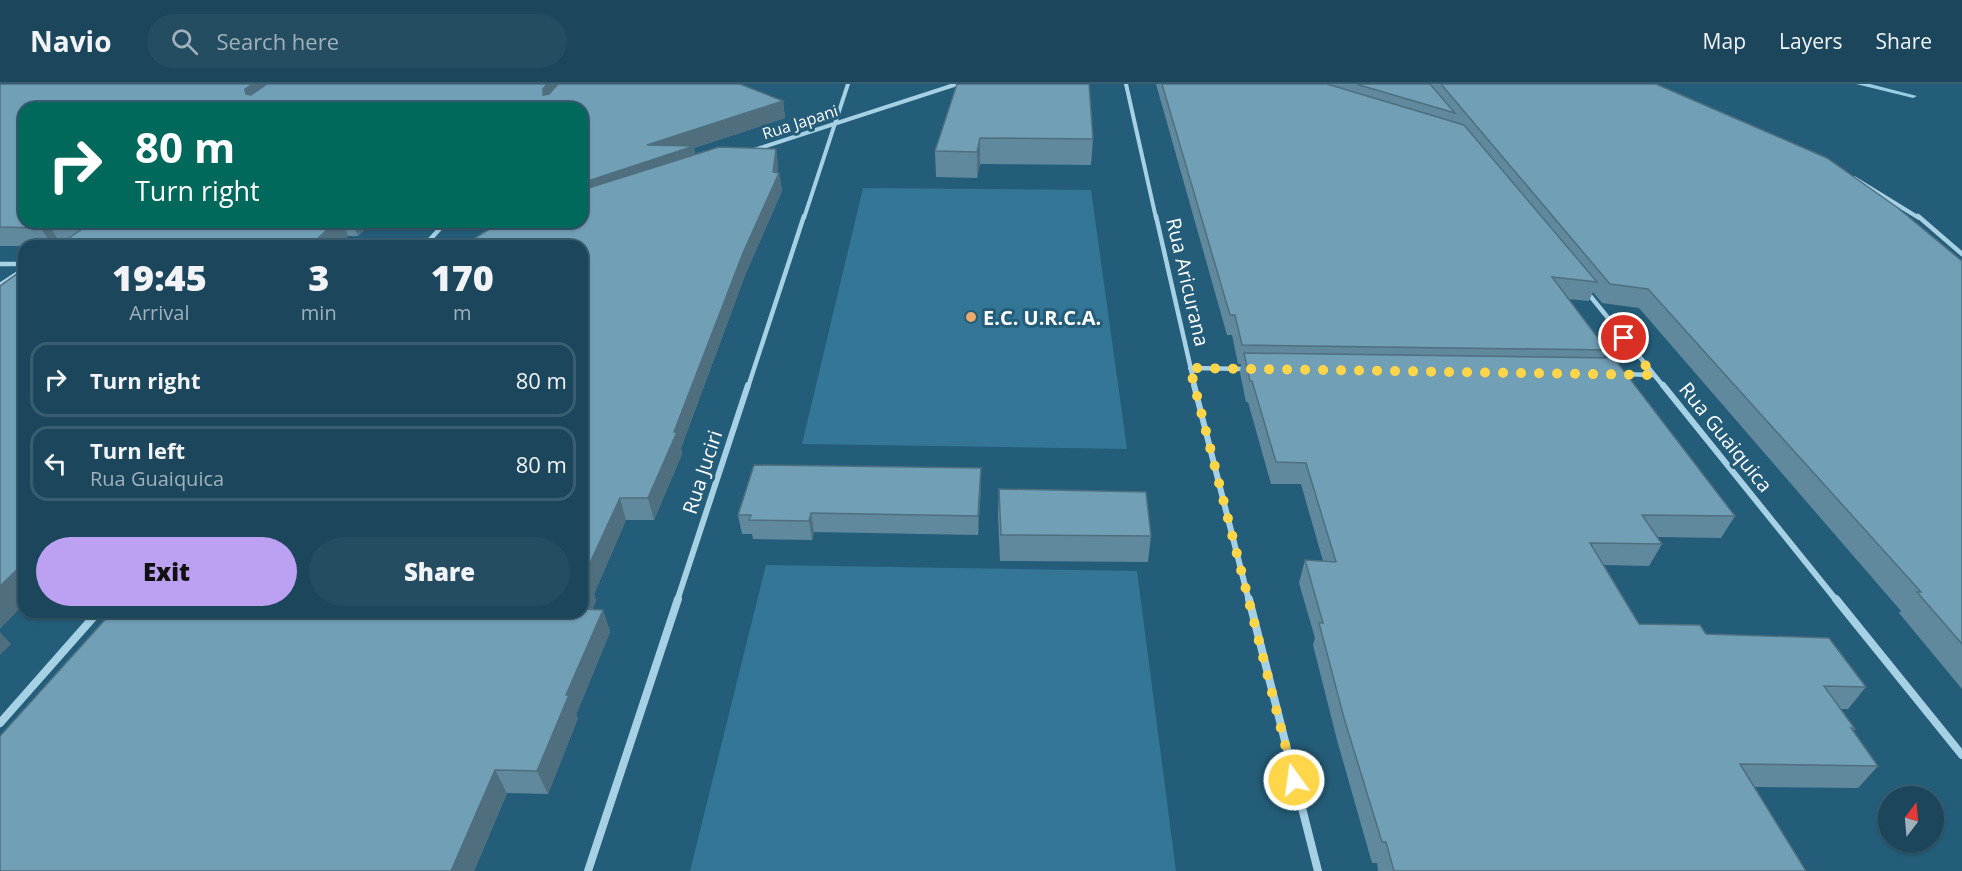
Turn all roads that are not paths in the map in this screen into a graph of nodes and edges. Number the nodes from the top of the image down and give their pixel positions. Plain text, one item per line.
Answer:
1 (848, 84) edge
2 (957, 84) edge
3 (1126, 84) edge
4 (835, 124) junction
5 (747, 152) edge
6 (1852, 177) edge
7 (440, 228) edge
8 (72, 235) edge
9 (65, 240) edge
10 (430, 240) edge
11 (1962, 254) edge
12 (0, 264) edge
13 (18, 266) edge
14 (18, 271) edge
15 (1580, 283) edge
16 (0, 285) edge
17 (1190, 368) junction
18 (1249, 369) edge
19 (1608, 374) edge
20 (1653, 375) junction
21 (93, 618) edge
22 (0, 723) edge
23 (1962, 755) edge
24 (588, 871) edge
25 (1318, 871) edge

1 - 4 street, Rua Juciri
2 - 4 street, Rua Japani
3 - 17 street, Rua Aricurana
4 - 5 street, Rua Japani
4 - 24 street, Rua Juciri
6 - 11 street
7 - 10 street
8 - 9 street
12 - 13 street
14 - 16 street
15 - 20 street, Rua Guaiquica
17 - 18 street
17 - 25 street, Rua Aricurana
19 - 20 street
20 - 23 street, Rua Guaiquica
21 - 22 street

